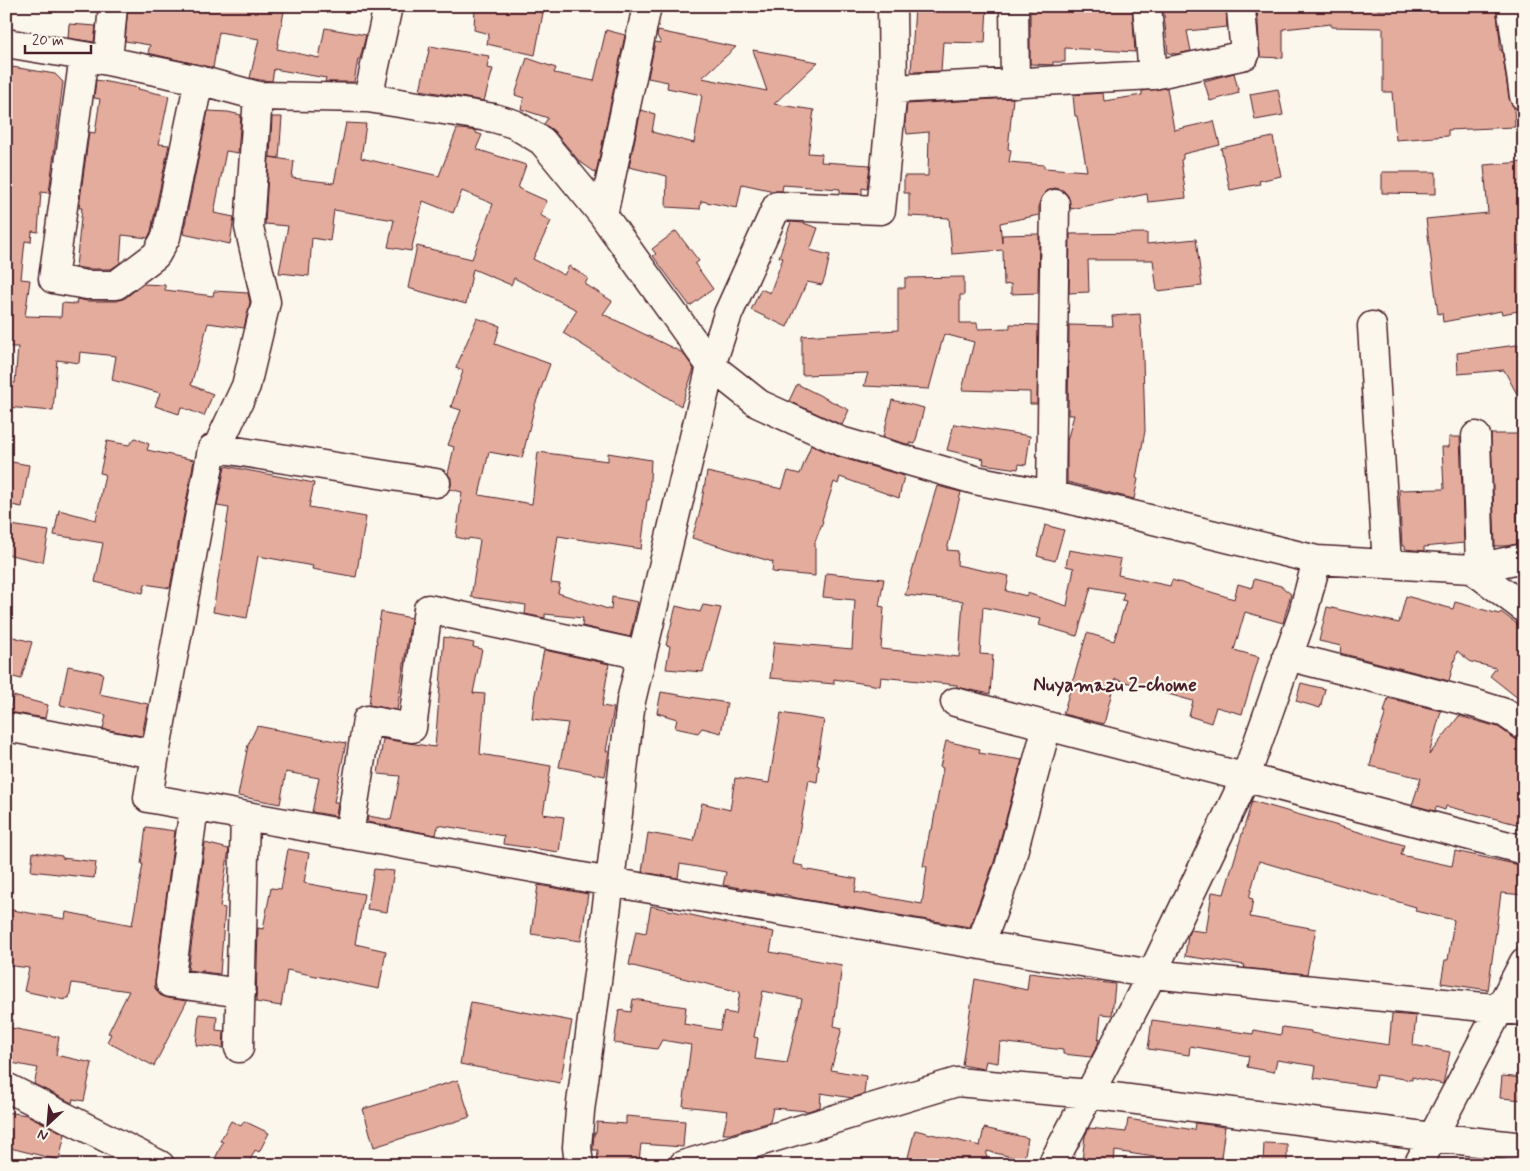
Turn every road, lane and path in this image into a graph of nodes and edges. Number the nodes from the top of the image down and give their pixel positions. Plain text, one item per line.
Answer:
1 (113, 6) edge
2 (388, 6) edge
3 (647, 6) edge
4 (892, 6) edge
5 (1014, 6) edge
6 (1147, 6) edge
7 (1242, 6) edge
8 (1511, 6) edge
9 (6, 43) edge
10 (96, 58) junction
11 (1153, 76) junction
12 (199, 80) junction
13 (1015, 83) junction
14 (893, 89) junction
15 (258, 96) junction
16 (1524, 96) edge
17 (368, 98) junction
18 (1055, 204) dead end
19 (603, 215) junction
20 (1372, 326) dead end
21 (711, 366) junction
22 (1476, 436) dead end
23 (217, 448) junction
24 (436, 483) dead end
25 (1051, 495) junction
26 (1524, 558) edge
27 (1317, 560) junction
28 (1387, 564) junction
29 (1476, 568) junction
30 (1524, 608) edge
31 (642, 655) junction
32 (1287, 656) junction
33 (955, 702) dead end
34 (1047, 726) junction
35 (1524, 726) edge
36 (6, 727) edge
37 (155, 754) junction
38 (1246, 778) junction
39 (194, 807) junction
40 (245, 816) junction
41 (349, 834) junction
42 (1524, 850) edge
43 (610, 882) junction
44 (980, 945) junction
45 (1524, 962) edge
46 (1152, 974) junction
47 (241, 993) junction
48 (1512, 1010) edge
49 (239, 1048) dead end
50 (6, 1087) edge
51 (1089, 1094) junction
52 (1432, 1137) junction
53 (1524, 1147) edge
54 (150, 1162) edge
55 (579, 1165) edge
56 (683, 1165) edge
57 (1052, 1165) edge
58 (1418, 1165) edge

1 - 10 street
2 - 17 street
3 - 19 street
4 - 14 street
5 - 13 street
6 - 11 street
7 - 11 street
8 - 16 street
9 - 10 street
10 - 12 street
10 - 12 street
11 - 13 street
12 - 15 street
13 - 14 street
14 - 21 street
15 - 17 street
15 - 23 street
17 - 19 street
18 - 25 street
19 - 21 street
20 - 28 street
21 - 25 street
21 - 31 street
22 - 29 street
23 - 24 street
23 - 37 street
25 - 27 street
26 - 29 street
27 - 28 street
27 - 32 street
28 - 29 street
29 - 30 street
31 - 41 street
31 - 43 street
32 - 35 street
32 - 38 street
33 - 34 street
34 - 38 street
34 - 44 street
36 - 37 street
37 - 39 street
38 - 42 street
38 - 46 street
39 - 40 street
39 - 47 street
40 - 41 street
40 - 47 street
41 - 43 street
43 - 44 street
43 - 55 street
44 - 46 street
45 - 48 street
46 - 48 street
46 - 51 street
47 - 49 street
48 - 52 street
50 - 54 street
51 - 52 street
51 - 56 street
51 - 57 street
52 - 53 street
52 - 58 street

